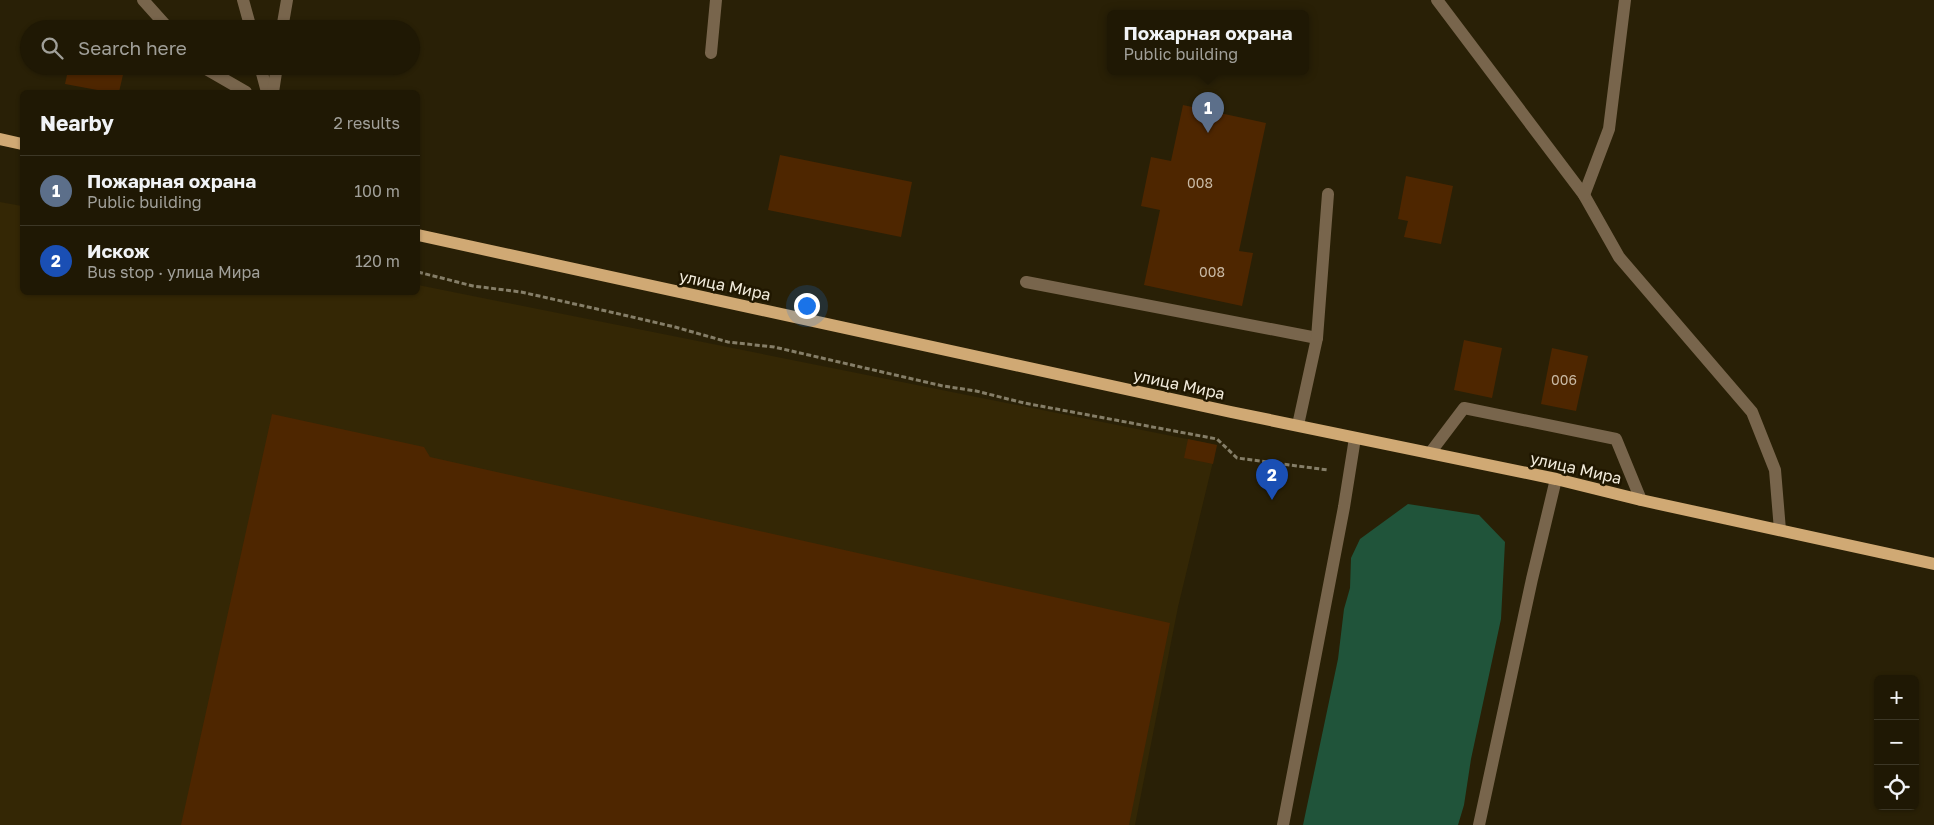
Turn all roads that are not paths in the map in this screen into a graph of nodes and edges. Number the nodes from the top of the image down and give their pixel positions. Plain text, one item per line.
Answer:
1 (144, 0) edge
2 (243, 0) edge
3 (287, 0) edge
4 (716, 0) edge
5 (1437, 0) edge
6 (1625, 0) edge
7 (161, 20) edge
8 (249, 20) edge
9 (284, 20) edge
10 (711, 52) dead end
11 (217, 75) edge
12 (262, 75) edge
13 (276, 75) edge
14 (243, 90) edge
15 (266, 90) edge
16 (273, 90) edge
17 (0, 139) edge
18 (20, 144) edge
19 (1328, 194) dead end
20 (1584, 195) junction
21 (420, 235) edge
22 (1026, 282) dead end
23 (1317, 338) junction
24 (1298, 425) junction
25 (1355, 438) junction
26 (1430, 453) junction
27 (1556, 479) junction
28 (1641, 500) junction
29 (1780, 530) junction
30 (1934, 564) edge
31 (1283, 825) edge
32 (1479, 825) edge

1 - 7 street
2 - 8 street
3 - 9 street
4 - 10 street
5 - 20 street
6 - 20 street
11 - 14 street
12 - 15 street
13 - 16 street
17 - 18 main road
19 - 23 street
20 - 29 street
21 - 24 main road, улица Мира
22 - 23 street
23 - 24 street
24 - 25 main road, улица Мира
25 - 26 main road, улица Мира
25 - 31 street
26 - 27 main road, улица Мира
26 - 28 street
27 - 28 main road, улица Мира
27 - 32 street
28 - 29 main road, улица Мира
29 - 30 main road, улица Мира

